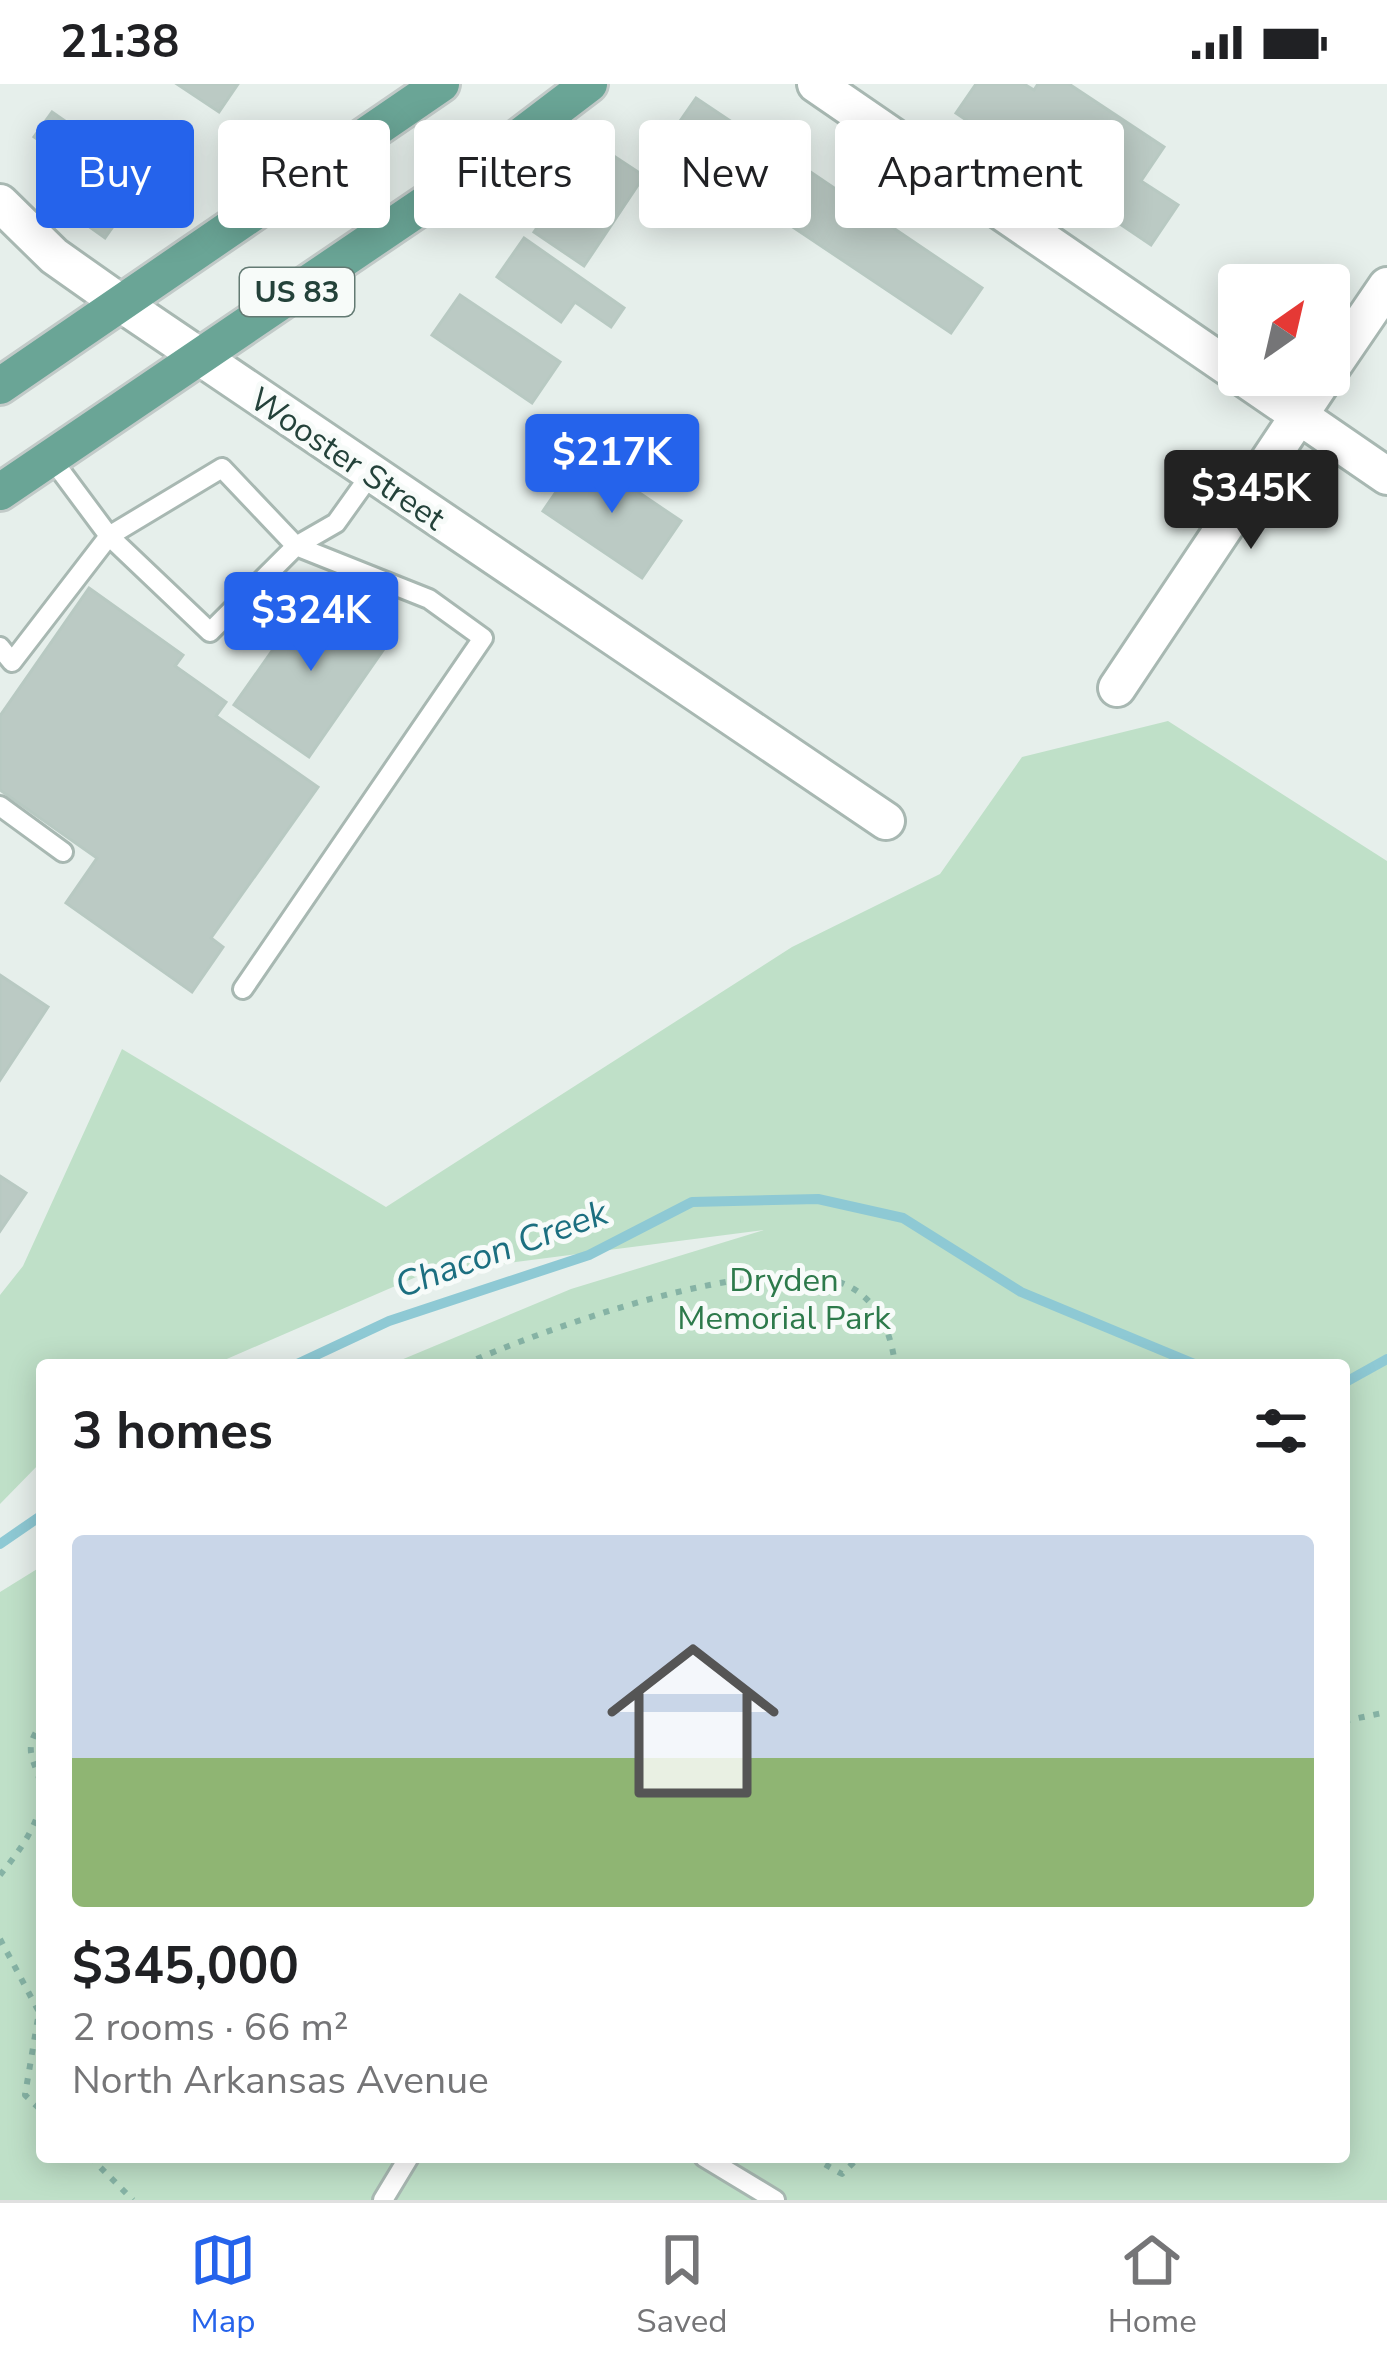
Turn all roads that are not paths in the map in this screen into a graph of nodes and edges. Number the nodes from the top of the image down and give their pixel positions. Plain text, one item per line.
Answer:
1 (441, 84) edge
2 (589, 84) edge
3 (816, 84) edge
4 (0, 203) edge
5 (1387, 286) edge
6 (122, 304) junction
7 (1350, 341) edge
8 (202, 358) junction
9 (0, 386) edge
10 (1312, 396) edge
11 (1298, 416) junction
12 (51, 458) junction
13 (371, 473) junction
14 (1387, 476) edge
15 (0, 492) edge
16 (109, 536) junction
17 (296, 546) junction
18 (4, 660) edge
19 (1117, 688) dead end
20 (0, 806) edge
21 (886, 821) dead end
22 (63, 851) dead end
23 (243, 989) dead end
24 (405, 2163) edge
25 (714, 2163) edge
26 (383, 2200) edge
27 (775, 2200) edge

1 - 6 main road, US 83
2 - 8 main road, US 83
3 - 11 street
4 - 6 street, Wooster Street
5 - 7 street
6 - 8 street, Wooster Street
6 - 9 main road, US 83
8 - 12 main road, US 83
8 - 13 street, Wooster Street
10 - 11 street
11 - 14 street
11 - 19 street
12 - 15 main road, US 83
12 - 16 lane
13 - 17 lane
13 - 21 street, Wooster Street
16 - 17 lane
16 - 17 lane
16 - 18 lane
17 - 23 lane
20 - 22 lane
24 - 26 lane
25 - 27 lane

